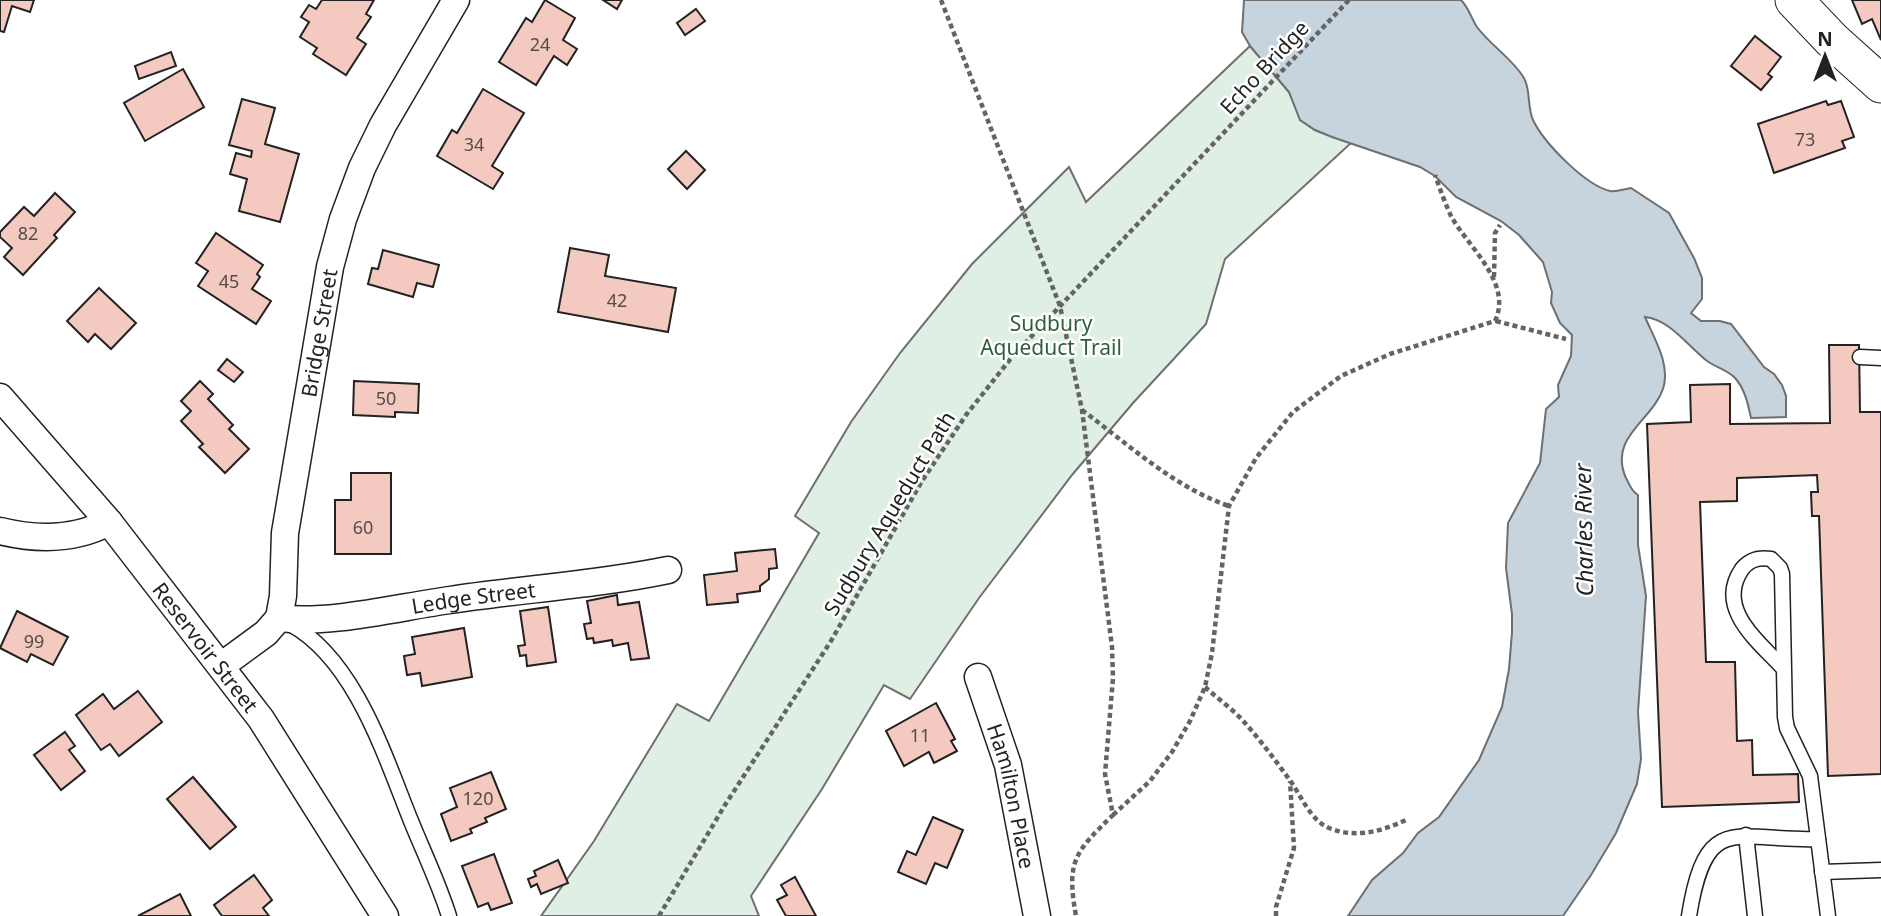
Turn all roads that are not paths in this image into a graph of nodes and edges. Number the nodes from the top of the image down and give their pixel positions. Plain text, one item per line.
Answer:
1 (456, 0) edge
2 (1794, 0) edge
3 (1881, 84) edge
4 (1860, 357) dead end
5 (1881, 358) edge
6 (0, 397) edge
7 (109, 522) junction
8 (0, 531) edge
9 (668, 569) dead end
10 (279, 618) junction
11 (221, 666) junction
12 (1782, 667) junction
13 (978, 677) dead end
14 (1746, 835) junction
15 (1818, 838) junction
16 (1881, 870) edge
17 (1822, 872) junction
18 (385, 916) edge
19 (449, 916) edge
20 (1037, 916) edge
21 (1689, 916) edge
22 (1755, 916) edge
23 (1828, 916) edge

1 - 10 street, Bridge Street
2 - 3 street
4 - 5 lane
6 - 7 street, Reservoir Street
7 - 8 street
7 - 11 street, Reservoir Street
9 - 10 street, Ledge Street
10 - 11 street
10 - 19 lane
11 - 18 street, Reservoir Street
12 - 12 lane
12 - 15 lane
13 - 20 street, Hamilton Place
14 - 15 lane
14 - 21 lane
14 - 22 lane
15 - 17 lane
16 - 17 lane
17 - 23 lane

